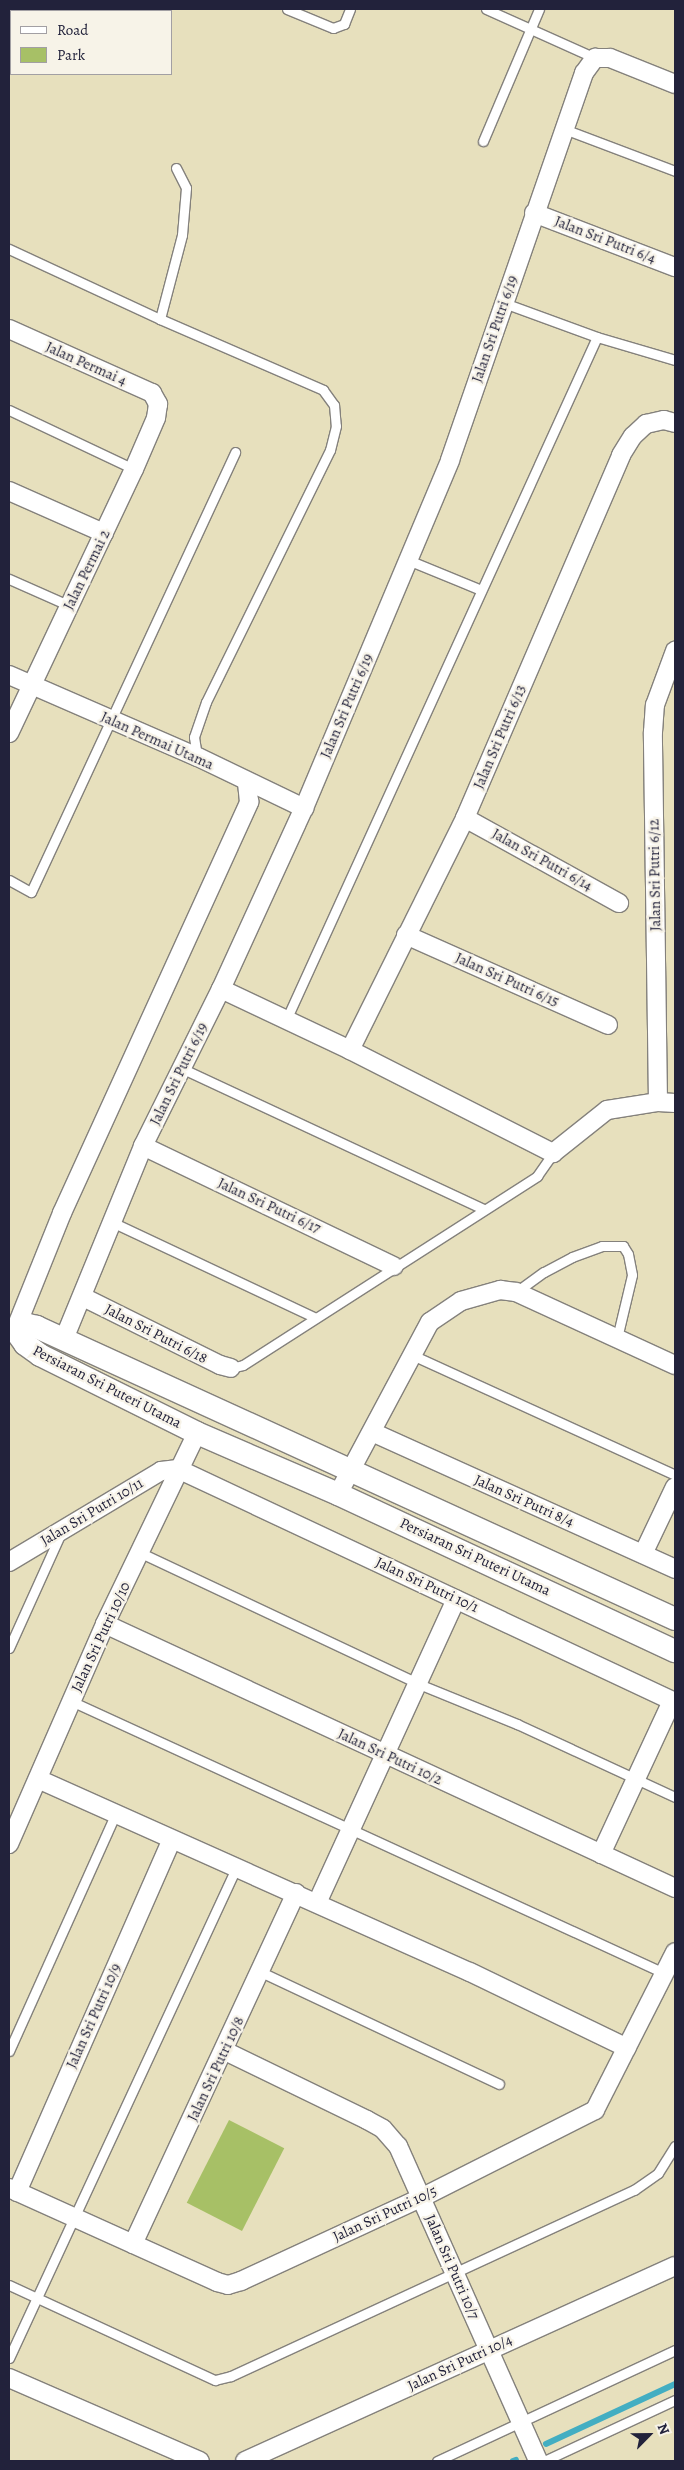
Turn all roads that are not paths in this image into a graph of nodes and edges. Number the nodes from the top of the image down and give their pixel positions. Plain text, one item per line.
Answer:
1 (288, 9) edge
2 (350, 9) edge
3 (486, 9) edge
4 (540, 9) edge
5 (531, 30) junction
6 (595, 58) junction
7 (675, 84) edge
8 (564, 128) junction
9 (483, 141) dead end
10 (176, 168) dead end
11 (675, 171) edge
12 (534, 213) junction
13 (9, 249) edge
14 (675, 267) edge
15 (504, 303) junction
16 (160, 319) junction
17 (9, 329) edge
18 (597, 337) junction
19 (675, 360) edge
20 (158, 404) joint
21 (9, 410) edge
22 (675, 423) edge
23 (235, 452) dead end
24 (134, 468) junction
25 (9, 491) edge
26 (104, 533) junction
27 (408, 560) junction
28 (9, 579) edge
29 (481, 590) junction
30 (70, 606) junction
31 (675, 652) edge
32 (9, 675) edge
33 (31, 686) junction
34 (109, 719) junction
35 (9, 733) edge
36 (198, 757) junction
37 (247, 783) junction
38 (304, 808) junction
39 (465, 818) junction
40 (9, 880) edge
41 (618, 903) dead end
42 (406, 935) junction
43 (221, 989) junction
44 (286, 1020) junction
45 (608, 1025) dead end
46 (350, 1050) junction
47 (181, 1068) junction
48 (666, 1102) edge
49 (143, 1146) junction
50 (553, 1153) junction
51 (483, 1208) junction
52 (114, 1223) junction
53 (394, 1266) junction
54 (516, 1292) junction
55 (83, 1297) junction
56 (314, 1317) junction
57 (15, 1330) junction
58 (617, 1338) junction
59 (64, 1339) junction
60 (410, 1354) junction
61 (675, 1365) edge
62 (231, 1368) joint
63 (372, 1432) junction
64 (197, 1433) junction
65 (178, 1469) junction
66 (350, 1471) junction
67 (675, 1475) edge
68 (675, 1487) edge
69 (338, 1494) junction
70 (62, 1530) junction
71 (141, 1553) junction
72 (642, 1554) junction
73 (9, 1562) edge
74 (675, 1569) edge
75 (456, 1599) junction
76 (675, 1619) edge
77 (105, 1624) junction
78 (9, 1648) edge
79 (675, 1651) edge
80 (419, 1684) junction
81 (71, 1701) junction
82 (674, 1701) edge
83 (386, 1755) junction
84 (38, 1779) junction
85 (636, 1779) junction
86 (675, 1797) edge
87 (115, 1815) junction
88 (352, 1829) junction
89 (171, 1841) junction
90 (9, 1844) edge
91 (601, 1854) junction
92 (236, 1868) junction
93 (675, 1888) edge
94 (296, 1894) junction
95 (317, 1903) junction
96 (675, 1952) edge
97 (260, 1972) junction
98 (664, 1974) junction
99 (628, 2048) junction
100 (9, 2051) edge
101 (225, 2051) junction
102 (499, 2084) dead end
103 (675, 2146) edge
104 (13, 2190) edge
105 (422, 2198) junction
106 (76, 2218) junction
107 (133, 2244) junction
108 (675, 2266) edge
109 (454, 2272) junction
110 (9, 2285) edge
111 (37, 2298) junction
112 (488, 2350) junction
113 (675, 2350) edge
114 (9, 2358) edge
115 (9, 2378) edge
116 (675, 2400) edge
117 (521, 2424) junction
118 (200, 2461) edge
119 (246, 2461) edge
120 (437, 2461) edge
121 (538, 2461) edge
122 (544, 2461) edge

1 - 2 lane
3 - 5 lane
4 - 5 lane
5 - 6 lane
5 - 9 lane
6 - 7 street
6 - 8 street, Jalan Sri Putri 6/19
8 - 11 lane
8 - 12 street, Jalan Sri Putri 6/19
10 - 16 lane
12 - 14 street, Jalan Sri Putri 6/4
12 - 15 street, Jalan Sri Putri 6/19
13 - 16 lane
15 - 18 lane
15 - 27 street, Jalan Sri Putri 6/19
16 - 36 lane
17 - 20 street, Jalan Permai 4
18 - 19 lane
18 - 29 lane
20 - 24 street, Jalan Permai 2
21 - 24 lane
22 - 39 street, Jalan Sri Putri 6/13
23 - 34 lane
24 - 26 street, Jalan Permai 2
25 - 26 street
26 - 30 street, Jalan Permai 2
27 - 29 lane
27 - 38 street, Jalan Sri Putri 6/19
28 - 30 lane
29 - 44 lane
30 - 33 street, Jalan Permai 2
31 - 48 street, Jalan Sri Putri 6/12
32 - 33 street, Jalan Permai Utama
33 - 34 street, Jalan Permai Utama
33 - 35 street, Jalan Permai 2
34 - 36 street, Jalan Permai Utama
34 - 40 lane
36 - 37 street, Jalan Permai Utama
37 - 38 street, Jalan Permai Utama
37 - 57 street
38 - 43 street, Jalan Sri Putri 6/19
39 - 41 street, Jalan Sri Putri 6/14
39 - 42 street, Jalan Sri Putri 6/13
42 - 45 street, Jalan Sri Putri 6/15
42 - 46 street, Jalan Sri Putri 6/13
43 - 44 street
43 - 47 street, Jalan Sri Putri 6/19
44 - 46 street
46 - 50 street
47 - 49 street, Jalan Sri Putri 6/19
47 - 51 lane
48 - 50 street
49 - 52 street, Jalan Sri Putri 6/19
49 - 53 street, Jalan Sri Putri 6/17
50 - 51 lane
51 - 53 lane
52 - 55 street, Jalan Sri Putri 6/19
52 - 56 lane
53 - 56 lane
54 - 58 street
54 - 58 lane
54 - 60 street
55 - 59 street, Jalan Sri Putri 6/19
55 - 62 street, Jalan Sri Putri 6/18
56 - 62 lane
57 - 59 street, Persiaran Sri Puteri Utama
57 - 64 street, Persiaran Sri Puteri Utama
58 - 61 street
59 - 66 street, Persiaran Sri Puteri Utama
60 - 63 street
60 - 67 lane
63 - 66 street
63 - 72 street, Jalan Sri Putri 8/4
64 - 65 street, Jalan Sri Putri 10/10
64 - 69 street, Persiaran Sri Puteri Utama
65 - 70 street, Jalan Sri Putri 10/11
65 - 71 street, Jalan Sri Putri 10/10
65 - 75 street, Jalan Sri Putri 10/1
66 - 69 street
66 - 76 street, Persiaran Sri Puteri Utama
68 - 72 street
69 - 79 street, Persiaran Sri Puteri Utama
70 - 73 street, Jalan Sri Putri 10/11
70 - 78 lane
71 - 77 street, Jalan Sri Putri 10/10
71 - 80 lane
72 - 74 street, Jalan Sri Putri 8/4
75 - 80 street
75 - 82 street, Jalan Sri Putri 10/1
77 - 81 street, Jalan Sri Putri 10/10
77 - 83 street, Jalan Sri Putri 10/2
80 - 83 street
80 - 85 lane
81 - 84 street, Jalan Sri Putri 10/10
81 - 88 lane
82 - 85 street
83 - 88 street
83 - 91 street, Jalan Sri Putri 10/2
84 - 87 street
84 - 90 street, Jalan Sri Putri 10/10
85 - 86 lane
85 - 91 street
87 - 89 street
87 - 100 lane
88 - 95 street
88 - 98 lane
89 - 92 street
89 - 104 street, Jalan Sri Putri 10/9
91 - 93 street, Jalan Sri Putri 10/2
92 - 94 street
92 - 106 lane
94 - 95 street
94 - 97 street, Jalan Sri Putri 10/8
95 - 99 street
96 - 98 street, Jalan Sri Putri 10/5
97 - 101 street, Jalan Sri Putri 10/8
97 - 102 lane
98 - 99 street, Jalan Sri Putri 10/5
99 - 105 street, Jalan Sri Putri 10/5
101 - 105 street, Jalan Sri Putri 10/7
101 - 107 street, Jalan Sri Putri 10/8
103 - 109 lane
104 - 106 street, Jalan Sri Putri 10/5
105 - 107 street, Jalan Sri Putri 10/5
105 - 109 street, Jalan Sri Putri 10/7
106 - 107 street, Jalan Sri Putri 10/5
106 - 111 lane
108 - 112 street, Jalan Sri Putri 10/4
109 - 111 lane
109 - 112 street, Jalan Sri Putri 10/7
110 - 111 lane
111 - 114 lane
112 - 117 street, Jalan Sri Putri 10/7
112 - 119 street, Jalan Sri Putri 10/4
113 - 117 lane
115 - 118 street
116 - 122 lane
117 - 120 lane
117 - 121 street, Jalan Sri Putri 10/7

